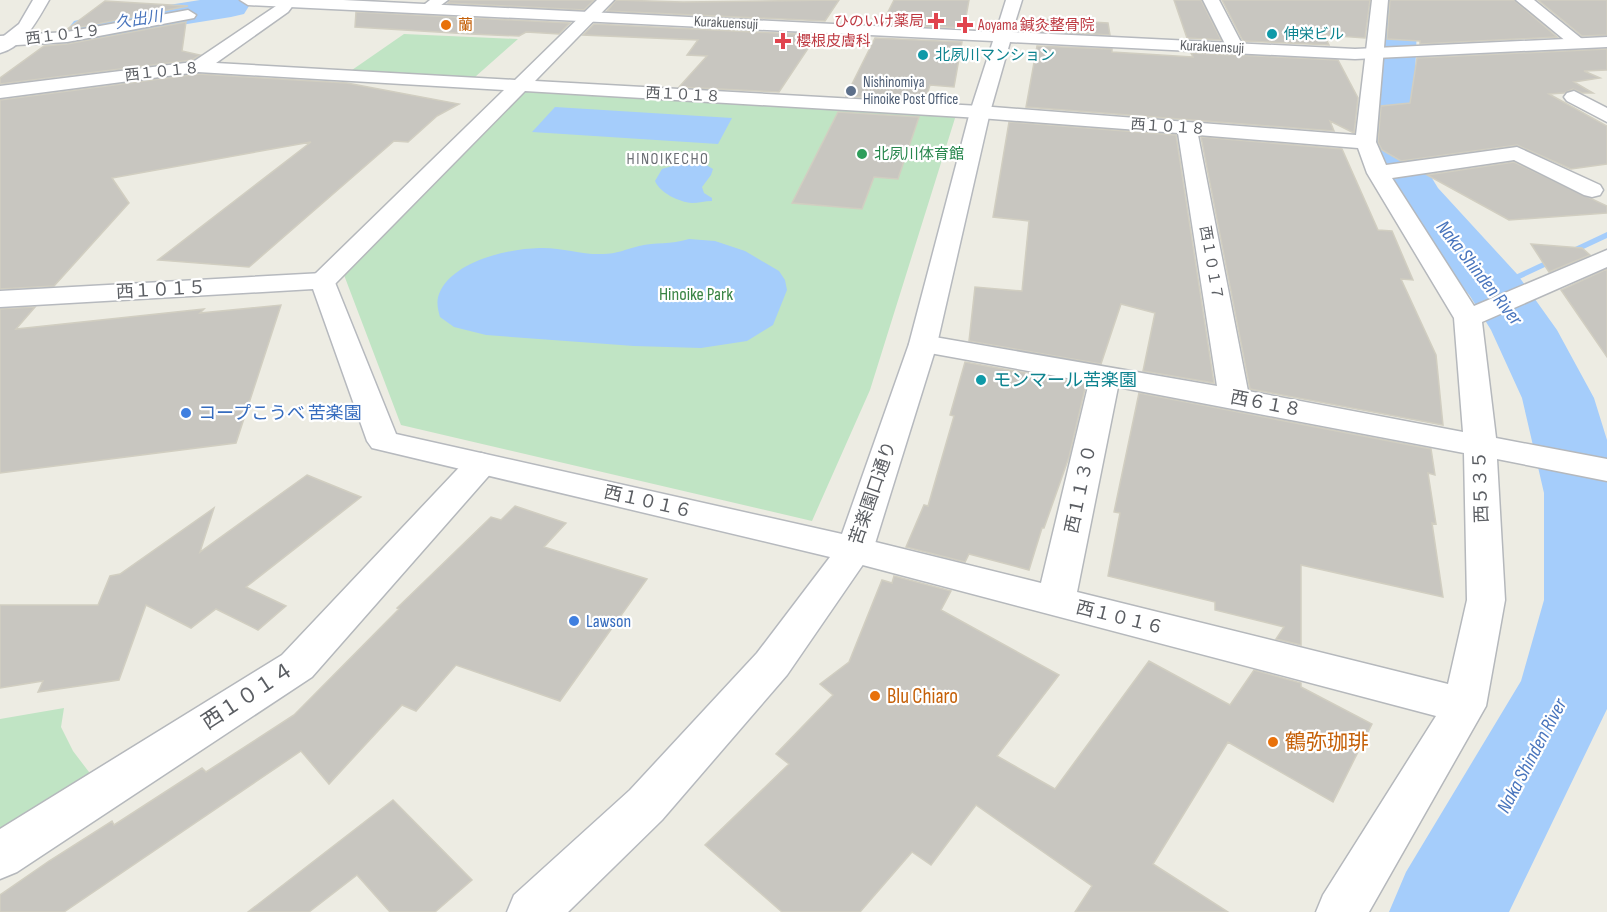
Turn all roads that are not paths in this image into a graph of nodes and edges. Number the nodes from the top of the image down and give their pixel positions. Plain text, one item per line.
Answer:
1 (41, 0) edge
2 (248, 0) edge
3 (606, 0) edge
4 (1014, 0) edge
5 (1211, 0) edge
6 (1380, 0) edge
7 (1524, 0) edge
8 (291, 1) edge
9 (434, 4) edge
10 (188, 15) dead end
11 (589, 16) junction
12 (1004, 37) junction
13 (1607, 42) edge
14 (3, 43) edge
15 (1579, 43) junction
16 (1235, 48) junction
17 (1380, 54) junction
18 (198, 67) junction
19 (520, 85) junction
20 (0, 92) edge
21 (1607, 97) edge
22 (980, 112) junction
23 (1607, 116) edge
24 (1187, 128) junction
25 (1366, 142) junction
26 (1378, 173) junction
27 (1592, 190) dead end
28 (1607, 258) edge
29 (323, 281) junction
30 (0, 299) edge
31 (1468, 318) junction
32 (923, 344) junction
33 (1106, 376) junction
34 (1234, 398) junction
35 (1480, 445) junction
36 (481, 464) junction
37 (1607, 470) edge
38 (855, 550) junction
39 (1056, 602) junction
40 (1465, 706) junction
41 (0, 856) edge
42 (532, 912) edge
43 (1341, 912) edge

1 - 14 street
2 - 8 street, Kurakuensuji
3 - 11 street
4 - 12 street, 苦楽園口通り
5 - 16 street
6 - 17 street, 西５３５
7 - 15 street
8 - 9 street, Kurakuensuji
8 - 18 street
9 - 11 street, Kurakuensuji
10 - 14 street, 西１０１９
11 - 12 street, Kurakuensuji
11 - 19 street
12 - 16 street, Kurakuensuji
12 - 22 street, 苦楽園口通り
13 - 15 street
15 - 17 street, Kurakuensuji
16 - 17 street, Kurakuensuji
17 - 25 street, 西５３５
18 - 19 street, 西１０１８
18 - 20 street, 西１０１８
19 - 22 street, 西１０１８
19 - 29 street
21 - 23 street
22 - 24 street, 西１０１８
22 - 32 street, 苦楽園口通り
24 - 25 street, 西１０１８
24 - 34 street, 西１０１７
25 - 26 street, 西５３５
26 - 27 street
26 - 31 street, 西５３５
28 - 31 street
29 - 30 street, 西１０１５
29 - 36 street, 西１０１６
31 - 35 street, 西５３５
32 - 33 street, 西６１８
32 - 38 street, 苦楽園口通り
33 - 34 street, 西６１８
33 - 39 street, 西１１３０
34 - 35 street, 西６１８
35 - 37 street, 西６１８
35 - 40 street, 西５３５
36 - 38 street, 西１０１６
36 - 41 street, 西１０１４
38 - 39 street, 西１０１６
38 - 42 street, 苦楽園口通り
39 - 40 street, 西１０１６
40 - 43 street, 西５３５

